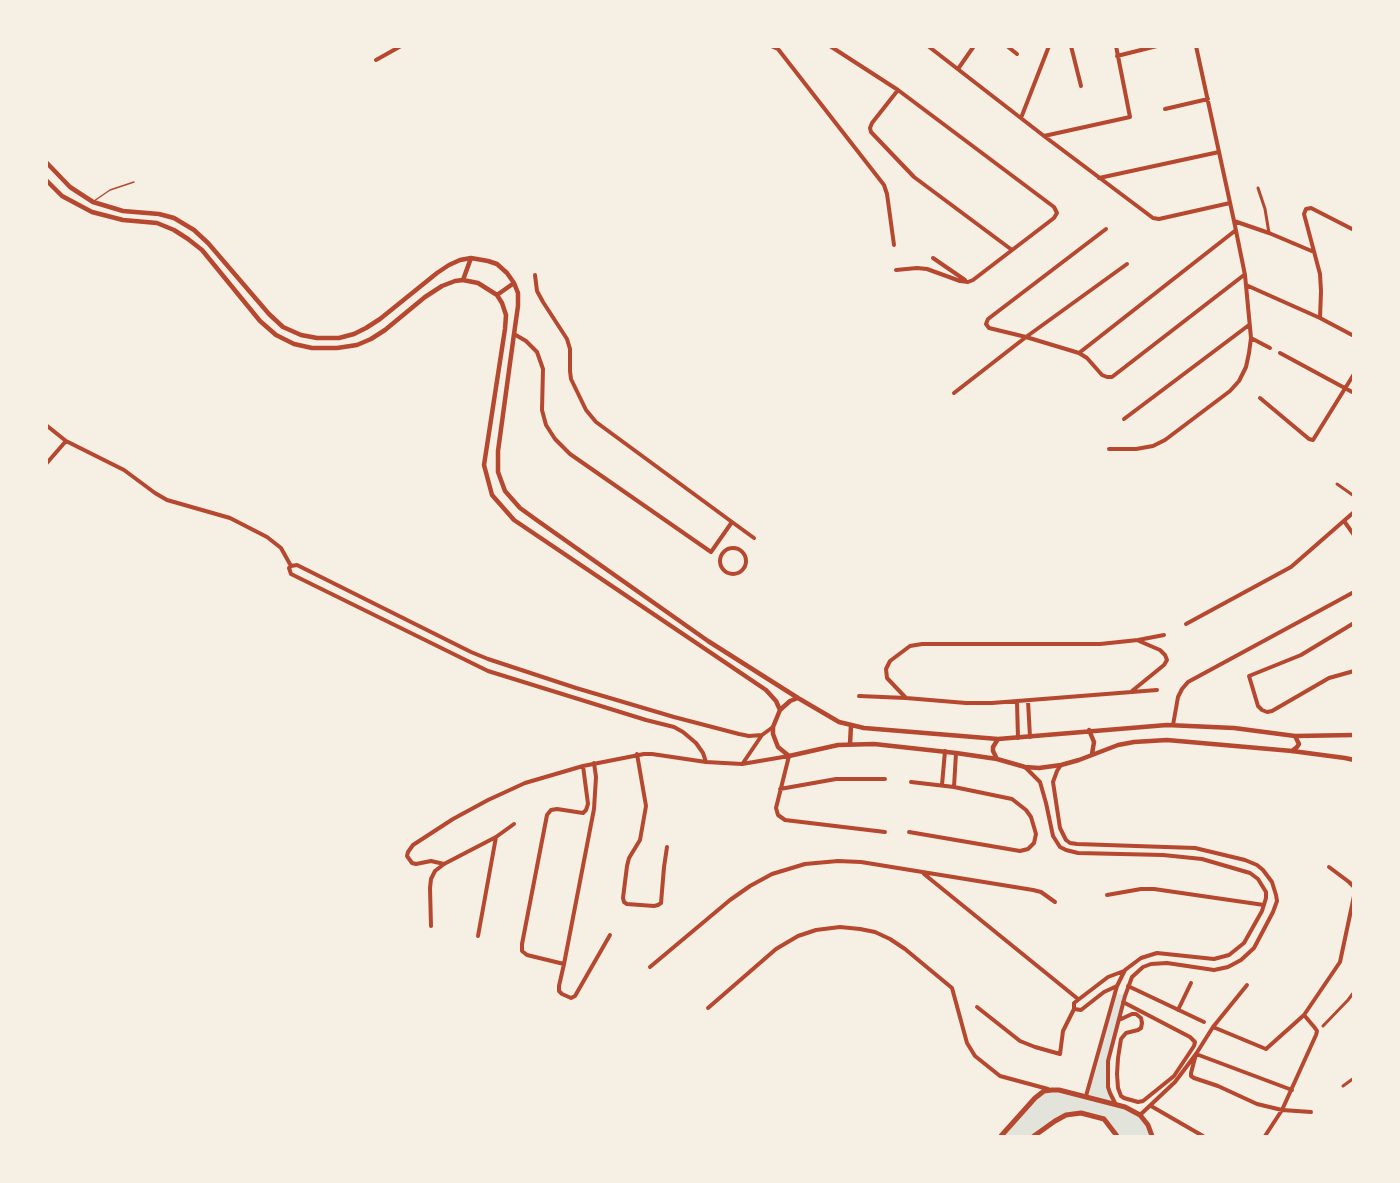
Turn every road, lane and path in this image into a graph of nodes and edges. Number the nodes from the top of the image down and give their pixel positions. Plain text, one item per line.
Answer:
1 (401, 46) edge
2 (771, 46) edge
3 (830, 46) edge
4 (928, 46) edge
5 (974, 46) edge
6 (1007, 46) edge
7 (1049, 46) edge
8 (1071, 46) edge
9 (1116, 46) edge
10 (1157, 46) edge
11 (1196, 46) edge
12 (780, 48) edge
13 (1017, 54) dead end
14 (1117, 56) junction
15 (376, 60) dead end
16 (957, 69) junction
17 (1081, 86) dead end
18 (898, 90) junction
19 (1208, 99) junction
20 (1165, 109) dead end
21 (1021, 118) junction
22 (1044, 136) junction
23 (1219, 152) junction
24 (46, 162) edge
25 (1099, 178) junction
26 (46, 180) edge
27 (134, 182) dead end
28 (1258, 188) dead end
29 (93, 202) junction
30 (1230, 203) junction
31 (1234, 221) junction
32 (1106, 229) dead end
33 (1236, 230) junction
34 (1353, 230) edge
35 (1269, 232) junction
36 (894, 245) dead end
37 (1012, 250) junction
38 (1314, 253) junction
39 (471, 258) junction
40 (933, 258) dead end
41 (1127, 264) dead end
42 (896, 270) dead end
43 (535, 275) dead end
44 (1245, 275) junction
45 (463, 280) junction
46 (968, 282) junction
47 (514, 283) junction
48 (1246, 285) junction
49 (497, 295) junction
50 (1320, 318) junction
51 (1250, 325) junction
52 (514, 334) junction
53 (1353, 336) edge
54 (1026, 337) junction
55 (1251, 338) junction
56 (1269, 348) dead end
57 (1079, 353) junction
58 (1280, 353) dead end
59 (1353, 374) edge
60 (1345, 388) junction
61 (954, 393) dead end
62 (1353, 393) edge
63 (1260, 398) dead end
64 (1124, 419) dead end
65 (46, 425) edge
66 (66, 441) junction
67 (1109, 449) dead end
68 (46, 464) edge
69 (1337, 484) dead end
70 (1353, 496) edge
71 (1353, 512) edge
72 (732, 522) junction
73 (1344, 522) junction
74 (1353, 535) edge
75 (754, 538) dead end
76 (711, 552) junction
77 (720, 558) junction
78 (291, 566) junction
79 (1353, 592) edge
80 (1353, 623) edge
81 (1186, 624) dead end
82 (1164, 635) dead end
83 (1138, 640) junction
84 (1353, 671) edge
85 (1157, 690) dead end
86 (1132, 691) junction
87 (860, 696) dead end
88 (798, 698) junction
89 (906, 698) junction
90 (1028, 701) junction
91 (1017, 702) junction
92 (649, 710) junction
93 (780, 710) junction
94 (646, 720) junction
95 (1173, 724) junction
96 (851, 726) junction
97 (773, 727) junction
98 (1089, 730) junction
99 (762, 735) junction
100 (1353, 735) edge
101 (1295, 736) junction
102 (1030, 737) junction
103 (1017, 738) junction
104 (998, 739) junction
105 (850, 744) junction
106 (945, 751) junction
107 (1292, 751) junction
108 (956, 753) junction
109 (637, 754) junction
110 (1092, 754) junction
111 (789, 756) junction
112 (997, 759) junction
113 (1353, 760) edge
114 (706, 762) junction
115 (594, 763) junction
116 (742, 764) junction
117 (583, 765) junction
118 (1061, 765) junction
119 (1025, 767) junction
120 (885, 779) dead end
121 (911, 782) dead end
122 (942, 785) junction
123 (954, 787) junction
124 (780, 789) junction
125 (1046, 803) junction
126 (1056, 803) junction
127 (582, 813) junction
128 (593, 815) junction
129 (514, 824) dead end
130 (885, 832) dead end
131 (909, 832) dead end
132 (496, 837) junction
133 (667, 847) dead end
134 (444, 864) junction
135 (1329, 867) dead end
136 (924, 873) junction
137 (1353, 887) edge
138 (1107, 895) dead end
139 (1353, 896) edge
140 (1055, 902) dead end
141 (1264, 905) junction
142 (431, 926) dead end
143 (610, 935) dead end
144 (478, 936) dead end
145 (564, 964) junction
146 (650, 967) dead end
147 (1125, 970) junction
148 (1191, 983) dead end
149 (1247, 985) dead end
150 (1128, 986) junction
151 (1117, 987) junction
152 (1115, 992) junction
153 (1353, 992) edge
154 (1125, 996) junction
155 (1078, 999) junction
156 (1123, 1002) junction
157 (977, 1006) dead end
158 (708, 1008) dead end
159 (1074, 1009) junction
160 (1178, 1010) junction
161 (1304, 1016) junction
162 (1118, 1020) junction
163 (1204, 1022) dead end
164 (1323, 1026) dead end
165 (1213, 1027) junction
166 (1196, 1054) junction
167 (1353, 1078) edge
168 (1343, 1086) dead end
169 (1052, 1090) junction
170 (1292, 1090) junction
171 (1086, 1096) junction
172 (1114, 1103) junction
173 (1151, 1106) junction
174 (1282, 1110) junction
175 (1311, 1112) dead end
176 (1140, 1115) junction
177 (1010, 1125) junction
178 (1001, 1137) edge
179 (1011, 1137) edge
180 (1034, 1137) edge
181 (1117, 1137) edge
182 (1152, 1137) edge
183 (1203, 1137) edge
184 (1265, 1137) edge

1 - 15 street
2 - 12 street
3 - 18 street
4 - 16 street
5 - 16 street
6 - 13 street
7 - 21 street
8 - 17 street
9 - 14 street
10 - 14 street
11 - 19 street
12 - 36 street
14 - 22 street
16 - 21 street
18 - 37 street
18 - 37 street
19 - 20 street
19 - 23 street
21 - 22 street
22 - 25 street
23 - 25 street
23 - 30 street
24 - 29 street
25 - 30 street
26 - 45 street
27 - 29 lane
28 - 35 street
29 - 39 street
30 - 31 street
31 - 33 street
31 - 35 street
32 - 54 street
33 - 44 street
33 - 57 street
34 - 38 street
35 - 38 street
37 - 46 street
38 - 50 street
39 - 45 street
39 - 47 street
40 - 46 street
41 - 54 street
42 - 46 street
43 - 72 street
44 - 48 street
44 - 57 street
45 - 49 street
47 - 49 street
47 - 52 street
48 - 50 street
48 - 51 street
49 - 93 street
50 - 53 street
51 - 55 street
51 - 64 street
52 - 76 street
52 - 88 street
54 - 57 street
54 - 61 street
55 - 56 street
55 - 67 street
58 - 60 street
59 - 60 street
60 - 62 street
60 - 63 street
65 - 66 street
66 - 68 street
66 - 78 street
69 - 70 street
71 - 73 street
72 - 75 street
72 - 76 street
73 - 74 street
73 - 81 street
76 - 77 street
77 - 77 street
78 - 92 street
78 - 94 street
79 - 95 street
80 - 84 street
82 - 83 street
83 - 86 street
83 - 89 street
85 - 86 street
86 - 90 street
87 - 89 street
88 - 93 street
88 - 96 street
89 - 91 street
90 - 91 street
90 - 102 street
91 - 103 street
92 - 94 street
92 - 99 street
93 - 97 street
94 - 114 street
95 - 98 street
95 - 101 street
96 - 104 street
96 - 105 street
97 - 99 street
97 - 111 street
98 - 102 street
98 - 110 street
99 - 116 street
100 - 101 street
101 - 107 street
102 - 103 street
103 - 104 street
104 - 112 street
105 - 106 street
105 - 111 street
106 - 108 street
106 - 122 street
107 - 110 street
107 - 113 street
108 - 112 street
108 - 123 street
109 - 114 street
109 - 115 street
109 - 133 street
110 - 118 street
111 - 116 street
111 - 124 street
112 - 119 street
114 - 116 street
115 - 117 street
115 - 128 street
117 - 127 street
117 - 134 street
118 - 119 street
118 - 126 street
119 - 125 street
120 - 124 street
121 - 122 street
122 - 123 street
123 - 131 street
124 - 130 street
125 - 126 street
125 - 141 street
126 - 150 street
127 - 128 street
127 - 145 street
128 - 145 street
129 - 132 street
132 - 134 street
132 - 144 street
134 - 142 street
135 - 137 street
136 - 140 street
136 - 146 street
136 - 155 street
138 - 141 street
139 - 161 street
141 - 147 street
143 - 145 street
147 - 151 street
147 - 155 street
148 - 160 street
149 - 165 street
150 - 154 street
150 - 160 street
151 - 152 street
151 - 159 street
152 - 154 street
152 - 171 street
153 - 164 street
154 - 156 street
155 - 159 street
156 - 162 street
156 - 162 street
157 - 159 street
158 - 169 street
160 - 163 street
161 - 165 street
161 - 170 street
162 - 172 street
165 - 166 street
166 - 170 street
166 - 173 street
166 - 174 street
167 - 168 street
169 - 171 main road
169 - 177 main road
170 - 174 street
171 - 172 main road
172 - 176 main road
173 - 176 street
173 - 183 street
174 - 175 street
174 - 184 street
176 - 182 main road
177 - 178 main road
177 - 179 main road
180 - 181 main road

